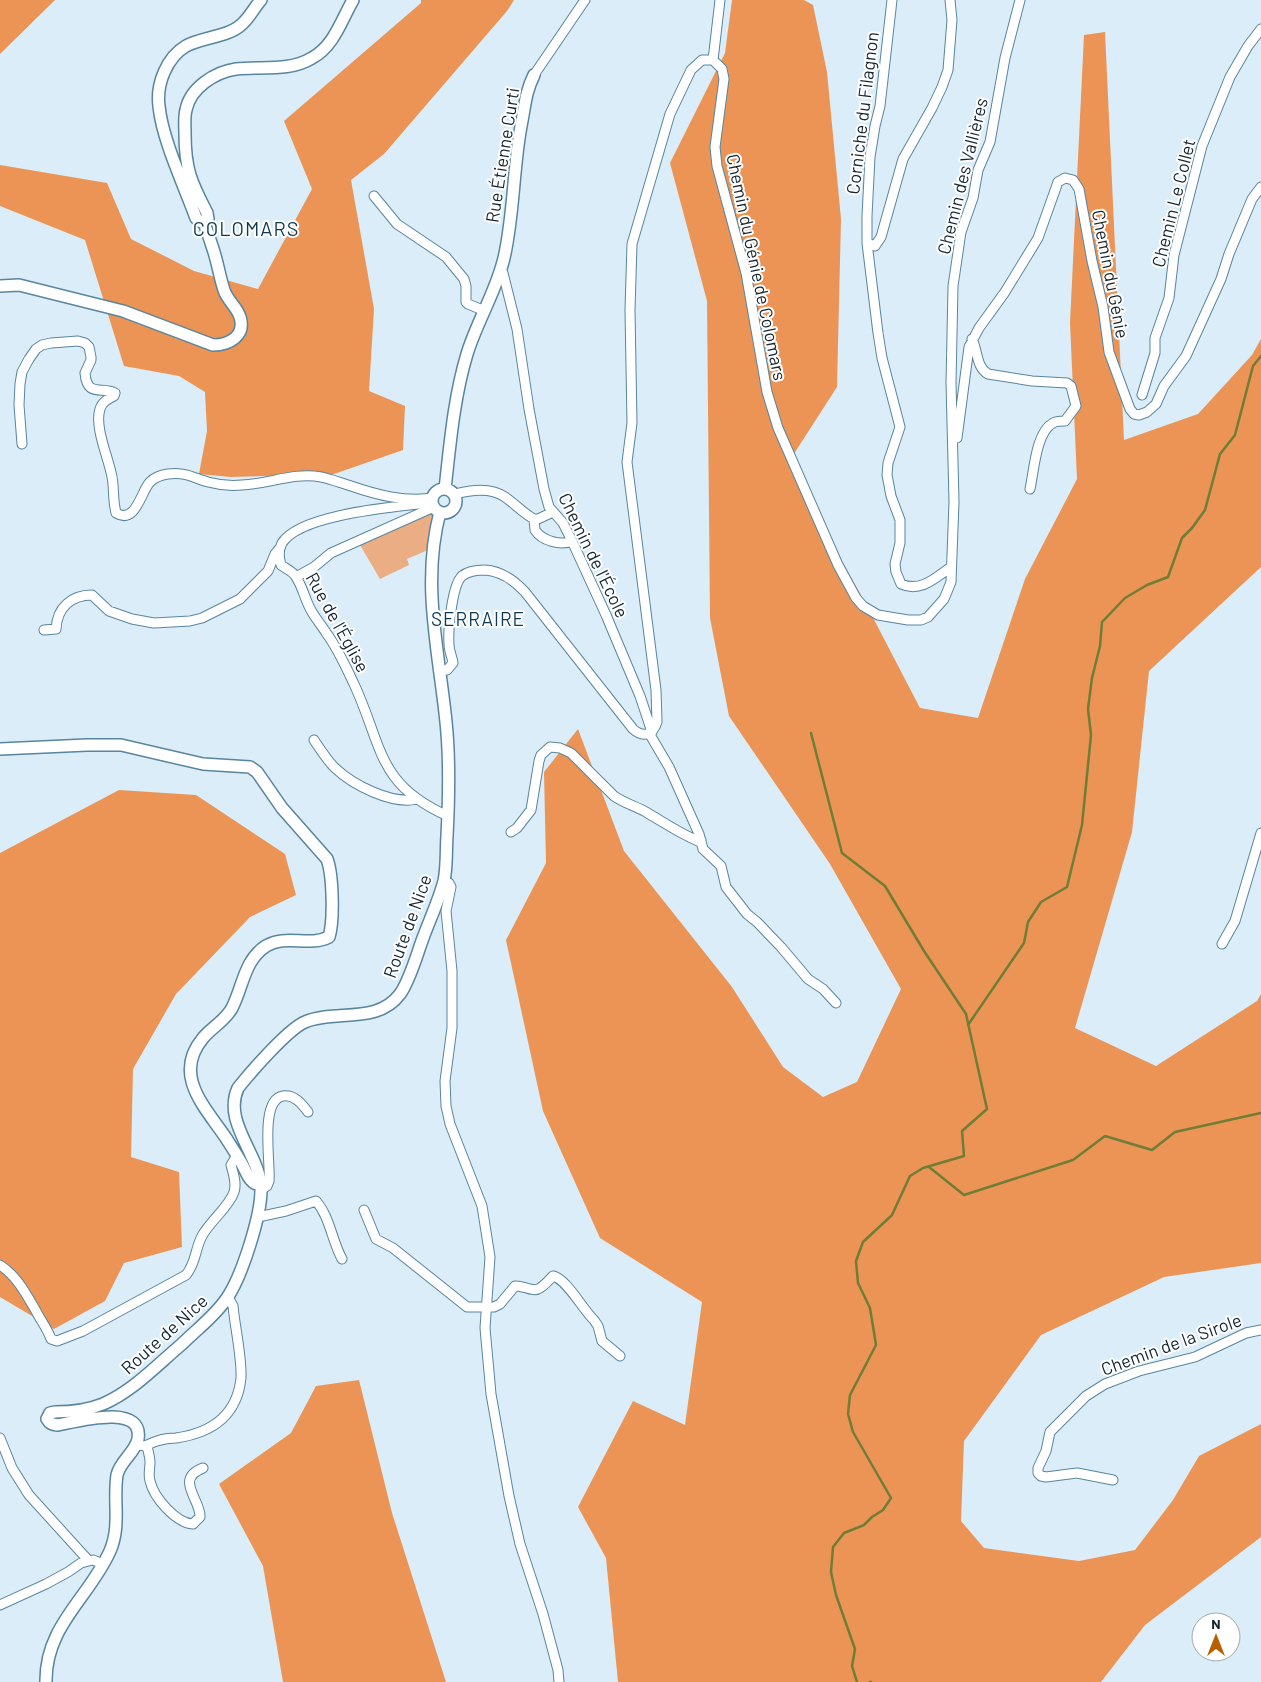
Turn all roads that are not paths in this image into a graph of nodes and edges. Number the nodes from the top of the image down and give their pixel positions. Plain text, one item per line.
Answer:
1 (261, 0) edge
2 (353, 0) edge
3 (585, 0) edge
4 (720, 0) edge
5 (892, 0) edge
6 (950, 0) edge
7 (1020, 0) edge
8 (1261, 29) edge
9 (713, 60) junction
10 (534, 75) joint
11 (1261, 187) edge
12 (374, 196) dead end
13 (204, 223) junction
14 (868, 242) junction
15 (500, 270) junction
16 (0, 286) edge
17 (486, 311) junction
18 (972, 339) junction
19 (1142, 395) dead end
20 (22, 444) dead end
21 (953, 452) junction
22 (1030, 489) dead end
23 (450, 492) junction
24 (435, 505) junction
25 (553, 512) junction
26 (534, 519) junction
27 (572, 541) junction
28 (281, 547) junction
29 (951, 566) junction
30 (296, 577) junction
31 (44, 630) dead end
32 (439, 670) junction
33 (650, 733) junction
34 (314, 740) dead end
35 (0, 749) edge
36 (417, 800) junction
37 (448, 816) junction
38 (510, 832) dead end
39 (1261, 833) edge
40 (701, 840) junction
41 (444, 880) junction
42 (1222, 944) dead end
43 (836, 1003) dead end
44 (308, 1112) dead end
45 (236, 1155) junction
46 (261, 1187) junction
47 (364, 1210) dead end
48 (258, 1216) junction
49 (342, 1259) dead end
50 (0, 1265) edge
51 (228, 1296) junction
52 (486, 1307) junction
53 (1261, 1330) edge
54 (620, 1356) dead end
55 (0, 1438) edge
56 (141, 1445) junction
57 (203, 1468) dead end
58 (1113, 1480) dead end
59 (88, 1560) junction
60 (103, 1564) junction
61 (0, 1605) edge
62 (46, 1682) edge
63 (559, 1682) edge

1 - 13 main road
2 - 13 main road
3 - 10 street, Rue Étienne Curti
4 - 9 street
5 - 14 street, Corniche du Filagnon
6 - 14 street
7 - 21 street, Chemin des Vallières
8 - 19 street, Chemin Le Collet
9 - 29 street, Chemin du Génie de Colomars
9 - 33 street
10 - 15 main road, Rue Étienne Curti
11 - 18 street, Chemin du Génie
12 - 17 street
13 - 16 main road
14 - 29 street, Corniche du Filagnon
15 - 17 main road, Rue Étienne Curti
15 - 25 street, Chemin de l'École
17 - 23 main road, Rue Étienne Curti
18 - 21 street, Chemin du Génie
18 - 22 street
20 - 24 street
21 - 29 street, Chemin du Génie de Colomars
23 - 24 main road
23 - 24 main road
23 - 26 street
24 - 28 street
24 - 30 street
24 - 32 main road, Route de Nice
25 - 26 street
25 - 27 street, Chemin de l'École
26 - 27 street
27 - 33 street, Chemin de l'École
28 - 30 street, Rue de l'Église
28 - 31 street
30 - 36 street, Rue de l'Église
32 - 33 street
32 - 37 main road, Route de Nice
33 - 40 street, Chemin de l'École
34 - 36 street
35 - 45 main road
36 - 37 street, Rue de l'Église
37 - 41 main road, Route de Nice
38 - 40 street
39 - 42 street
40 - 43 street, Chemin de l'École
41 - 46 main road, Route de Nice
41 - 52 street
44 - 46 street
45 - 46 main road
45 - 50 street
46 - 48 main road, Route de Nice
47 - 52 street
48 - 49 street
48 - 51 main road, Route de Nice
51 - 56 street
51 - 56 main road, Route de Nice
52 - 54 street
52 - 63 street
53 - 58 street, Chemin de la Sirole
55 - 59 street
56 - 57 street
56 - 60 main road
59 - 60 street
59 - 61 street
60 - 62 main road

